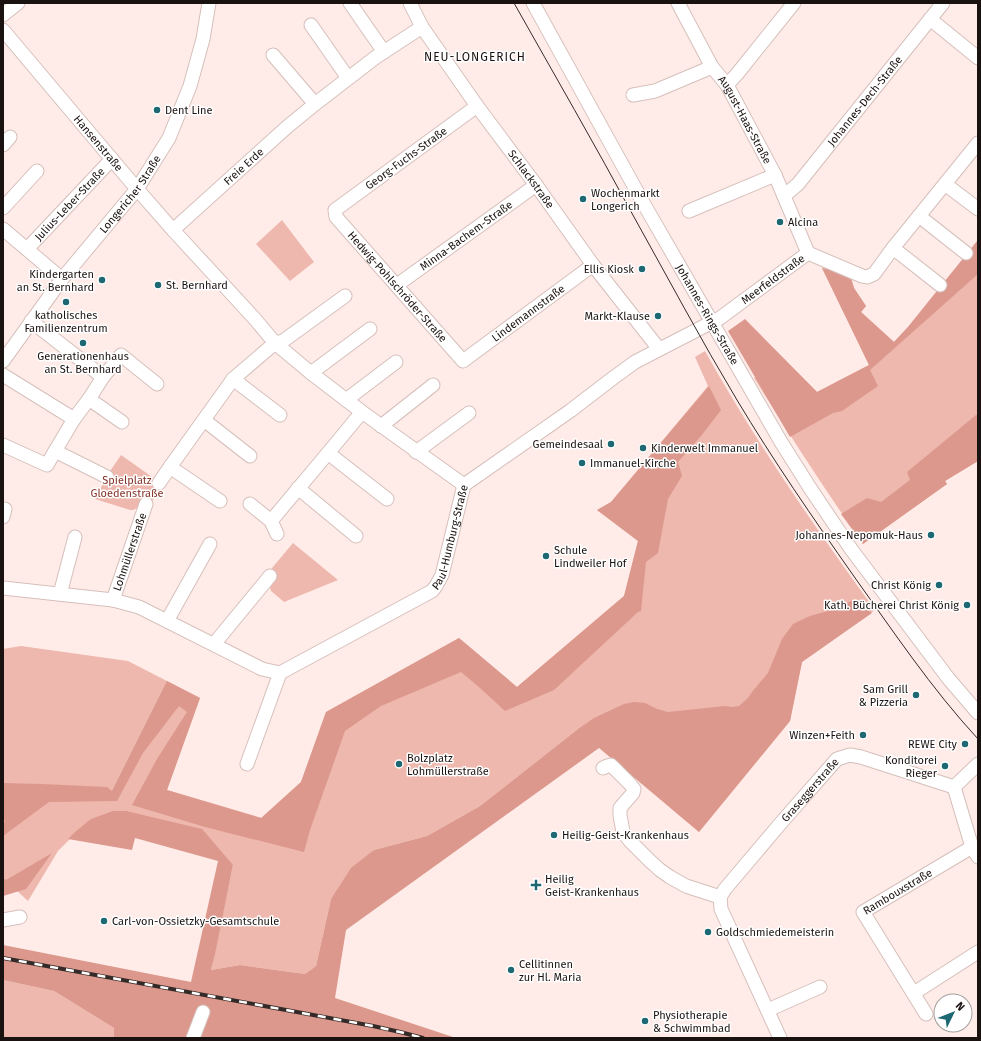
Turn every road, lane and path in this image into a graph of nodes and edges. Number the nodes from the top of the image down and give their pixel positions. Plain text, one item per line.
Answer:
1 (18, 3) edge
2 (209, 3) edge
3 (350, 3) edge
4 (410, 3) edge
5 (533, 3) edge
6 (678, 3) edge
7 (794, 3) edge
8 (943, 3) edge
9 (3, 15) edge
10 (930, 19) junction
11 (311, 25) dead end
12 (422, 27) junction
13 (3, 30) edge
14 (384, 52) junction
15 (272, 55) dead end
16 (978, 58) edge
17 (712, 67) junction
18 (348, 78) junction
19 (727, 85) junction
20 (633, 95) dead end
21 (314, 104) junction
22 (477, 106) junction
23 (976, 150) edge
24 (112, 159) junction
25 (37, 171) dead end
26 (775, 175) junction
27 (945, 184) junction
28 (536, 185) junction
29 (137, 189) junction
30 (784, 196) junction
31 (3, 208) edge
32 (978, 209) edge
33 (335, 210) joint
34 (689, 211) dead end
35 (919, 216) junction
36 (3, 229) edge
37 (173, 230) junction
38 (893, 248) junction
39 (27, 249) junction
40 (808, 253) junction
41 (966, 253) dead end
42 (593, 265) junction
43 (62, 279) junction
44 (397, 285) junction
45 (940, 285) dead end
46 (345, 296) dead end
47 (31, 321) junction
48 (712, 322) junction
49 (370, 329) dead end
50 (275, 343) junction
51 (659, 349) junction
52 (3, 361) edge
53 (463, 361) joint
54 (396, 362) dead end
55 (311, 373) junction
56 (3, 375) edge
57 (103, 377) junction
58 (233, 379) junction
59 (157, 384) dead end
60 (433, 385) dead end
61 (89, 398) junction
62 (346, 400) junction
63 (362, 412) junction
64 (469, 413) dead end
65 (280, 415) dead end
66 (74, 419) junction
67 (204, 420) junction
68 (122, 422) dead end
69 (381, 426) junction
70 (3, 445) edge
71 (55, 452) junction
72 (416, 452) junction
73 (328, 453) junction
74 (250, 456) dead end
75 (170, 466) junction
76 (106, 477) dead end
77 (159, 483) dead end
78 (464, 485) junction
79 (298, 488) junction
80 (387, 499) dead end
81 (220, 501) dead end
82 (146, 504) dead end
83 (250, 504) dead end
84 (3, 509) edge
85 (3, 517) edge
86 (271, 521) junction
87 (277, 534) dead end
88 (75, 536) dead end
89 (356, 536) dead end
90 (210, 544) dead end
91 (270, 576) dead end
92 (3, 588) edge
93 (60, 594) junction
94 (113, 600) junction
95 (167, 621) junction
96 (214, 644) junction
97 (280, 673) junction
98 (978, 713) edge
99 (247, 764) dead end
100 (978, 764) edge
101 (603, 768) dead end
102 (954, 787) junction
103 (975, 852) edge
104 (720, 897) junction
105 (20, 917) dead end
106 (3, 920) edge
107 (978, 952) edge
108 (820, 987) dead end
109 (914, 993) junction
110 (768, 1010) junction
111 (203, 1012) dead end
112 (926, 1014) dead end
113 (193, 1038) edge
114 (780, 1038) edge

1 - 9 street
2 - 29 street, Longericher Straße
3 - 14 street
4 - 12 street, Schlackstraße
5 - 48 street, Johannes-Rings-Straße
6 - 17 street, August-Haas-Straße
7 - 19 street
8 - 10 street, Johannes-Dech-Straße
10 - 16 street
10 - 30 street, Johannes-Dech-Straße
11 - 18 street
12 - 14 street, Freie Erde
12 - 22 street, Schlackstraße
13 - 24 street, Hansenstraße
14 - 18 street, Freie Erde
15 - 21 street
17 - 19 street, August-Haas-Straße
17 - 20 street, August-Haas-Straße
18 - 21 street, Freie Erde
19 - 26 street, August-Haas-Straße
21 - 37 street, Freie Erde
22 - 28 street, Schlackstraße
22 - 33 street, Georg-Fuchs-Straße
23 - 27 street, Meerfeldstraße
24 - 29 street, Hansenstraße
24 - 39 street, Julius-Leber-Straße
25 - 31 street
26 - 30 street, August-Haas-Straße
26 - 34 street, August-Haas-Straße
27 - 32 street
27 - 35 street, Meerfeldstraße
28 - 42 street, Schlackstraße
28 - 44 street, Minna-Bachem-Straße
29 - 37 street, Hansenstraße
29 - 43 street, Longericher Straße
30 - 40 street, August-Haas-Straße
33 - 44 street, Hedwig-Pohlschröder-Straße
35 - 38 street, Meerfeldstraße
35 - 41 street
36 - 39 street, Julius-Leber-Straße
37 - 50 street, Hansenstraße
38 - 40 street, Meerfeldstraße
38 - 45 street
39 - 43 street, Julius-Leber-Straße
40 - 48 street, Meerfeldstraße
42 - 51 street, Schlackstraße
42 - 53 street, Lindemannstraße
43 - 47 street, Longericher Straße
44 - 53 street, Hedwig-Pohlschröder-Straße
46 - 50 street
47 - 52 street, Longericher Straße
47 - 57 street
48 - 51 street, Paul-Humburg-Straße
48 - 98 street, Johannes-Rings-Straße
49 - 55 street
50 - 55 street, Hansenstraße
50 - 58 street
51 - 78 street, Paul-Humburg-Straße
54 - 62 street
55 - 62 street, Hansenstraße
56 - 66 street
57 - 59 street
57 - 61 street
58 - 65 street
58 - 67 street
60 - 69 street
61 - 66 street
61 - 68 street
62 - 63 street, Hansenstraße
63 - 69 street, Hansenstraße
63 - 73 street
64 - 72 street
66 - 71 street
67 - 74 street
67 - 75 street
69 - 72 street, Hansenstraße
70 - 71 street
71 - 76 street
72 - 78 street, Hansenstraße
73 - 79 street
73 - 80 street
75 - 77 street
75 - 81 street
78 - 97 street, Paul-Humburg-Straße
79 - 86 street
79 - 89 street
82 - 94 street, Lohmüllerstraße
83 - 86 street
84 - 85 street
86 - 87 street
88 - 93 street
90 - 95 street
91 - 96 street
92 - 93 street, Lohmüllerstraße
93 - 94 street, Lohmüllerstraße
94 - 95 street, Lohmüllerstraße
95 - 96 street, Lohmüllerstraße
96 - 97 street, Lohmüllerstraße
97 - 99 street
100 - 102 street
101 - 104 street
102 - 103 street, Rambouxstraße
102 - 104 street, Graseggerstraße
103 - 109 street, Rambouxstraße
104 - 110 street
105 - 106 street
107 - 109 street
108 - 110 street
109 - 112 street, Rambouxstraße
110 - 114 street
111 - 113 street

